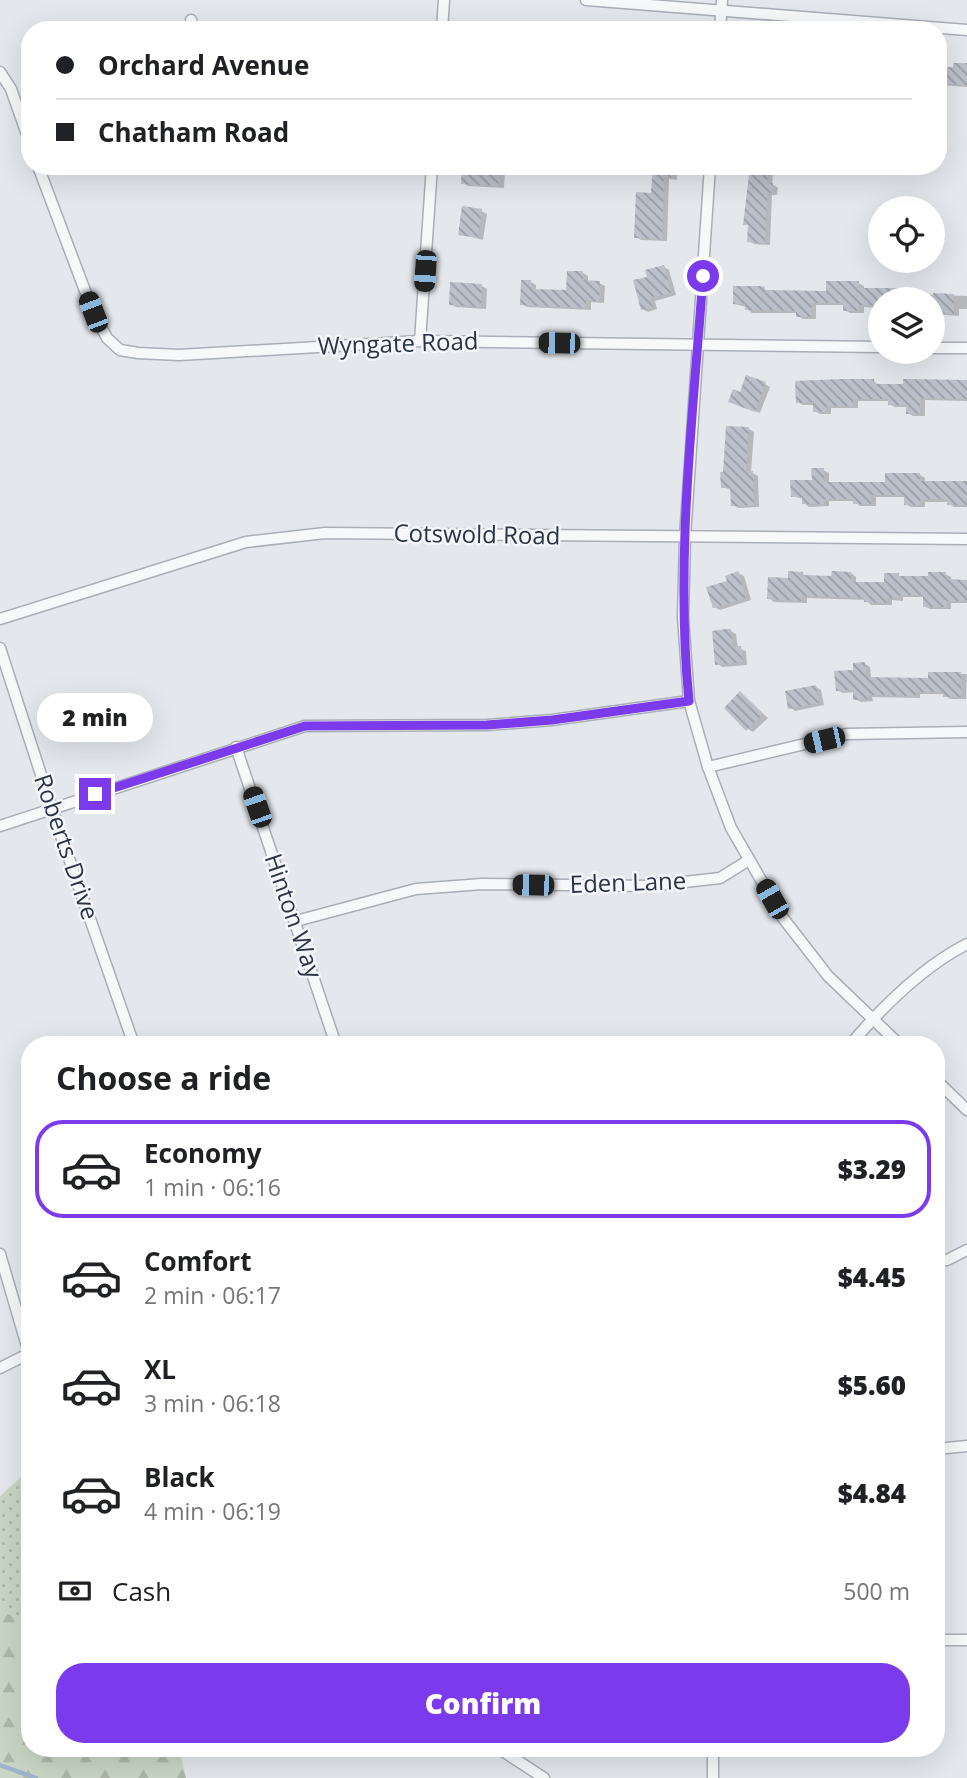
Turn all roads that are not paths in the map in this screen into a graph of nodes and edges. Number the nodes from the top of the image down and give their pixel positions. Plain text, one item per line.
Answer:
1 (444, 0) edge
2 (586, 0) edge
3 (721, 6) edge
4 (443, 21) edge
5 (875, 21) edge
6 (947, 28) edge
7 (967, 30) edge
8 (0, 72) edge
9 (21, 117) edge
10 (41, 175) edge
11 (431, 175) edge
12 (709, 175) edge
13 (421, 341) junction
14 (698, 345) junction
15 (868, 347) edge
16 (945, 348) edge
17 (967, 348) edge
18 (685, 537) junction
19 (967, 539) edge
20 (0, 619) edge
21 (0, 648) edge
22 (689, 701) junction
23 (967, 732) edge
24 (236, 747) junction
25 (708, 767) junction
26 (52, 809) junction
27 (0, 826) edge
28 (749, 860) junction
29 (296, 921) junction
30 (967, 944) edge
31 (872, 1018) junction
32 (131, 1036) edge
33 (333, 1036) edge
34 (857, 1036) edge
35 (891, 1036) edge
36 (945, 1089) edge
37 (967, 1110) edge
38 (967, 1250) edge
39 (0, 1254) edge
40 (945, 1260) edge
41 (21, 1321) edge
42 (21, 1357) edge
43 (0, 1368) edge
44 (967, 1446) edge
45 (945, 1448) edge
46 (945, 1640) edge
47 (967, 1640) edge
48 (512, 1757) edge
49 (713, 1757) edge
50 (544, 1778) edge
51 (713, 1778) edge

1 - 4 street
2 - 3 street
3 - 5 street
6 - 7 street
8 - 9 street
10 - 13 street, Wyngate Road
11 - 13 street
12 - 14 street
13 - 14 street, Wyngate Road
14 - 15 street, Wyngate Road
14 - 18 street
16 - 17 street
18 - 19 street, Cotswold Road
18 - 20 street, Cotswold Road
18 - 22 street
21 - 26 street, Roberts Drive
22 - 24 street
22 - 25 street
23 - 25 street
24 - 26 street
24 - 29 street, Hinton Way
25 - 28 street
26 - 27 street
26 - 32 street, Roberts Drive
28 - 29 street, Eden Lane
28 - 31 street
29 - 33 street, Hinton Way
30 - 31 street
31 - 34 street
31 - 35 street
36 - 37 street
38 - 40 street
39 - 41 street
42 - 43 street
44 - 45 street
46 - 47 street
48 - 50 street
49 - 51 street

